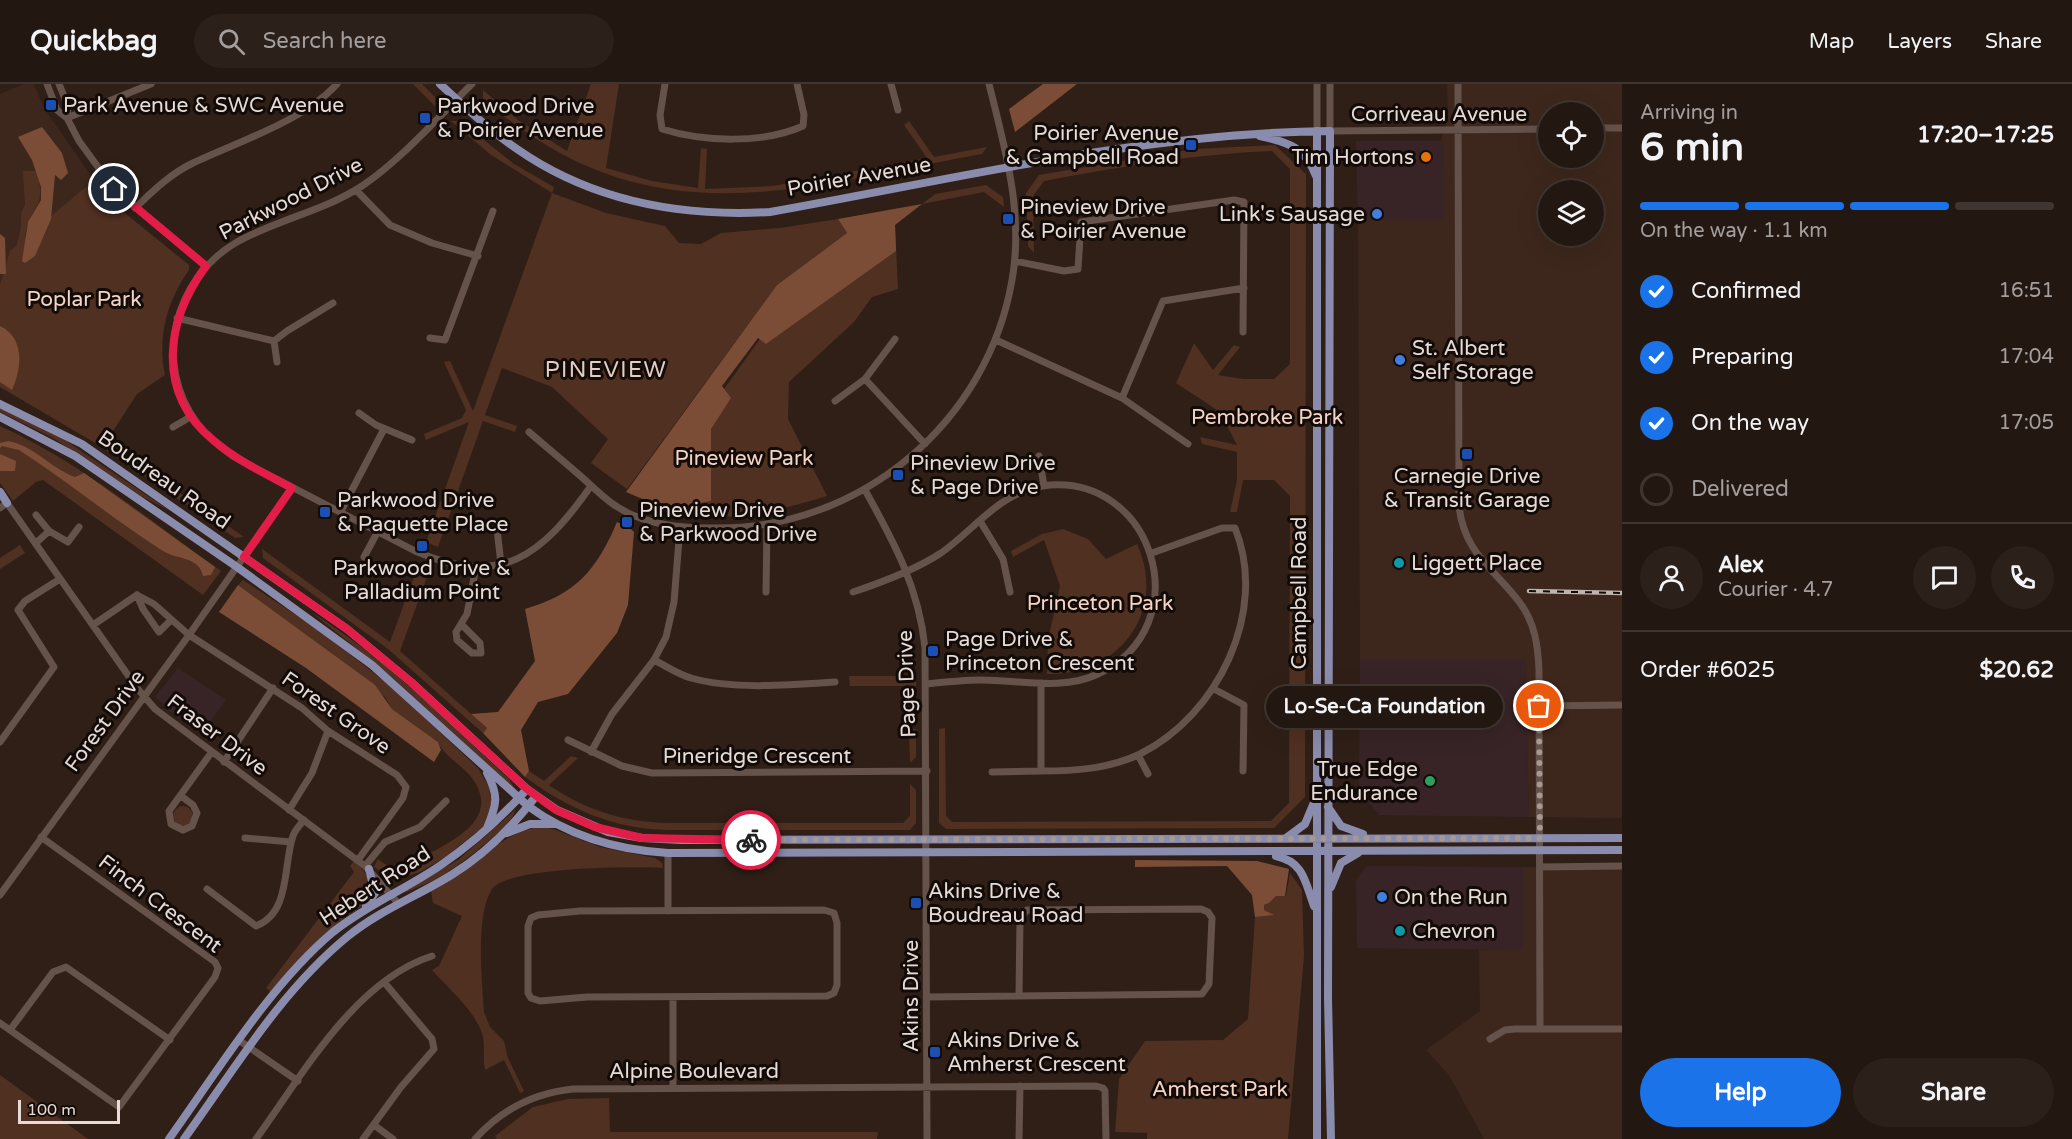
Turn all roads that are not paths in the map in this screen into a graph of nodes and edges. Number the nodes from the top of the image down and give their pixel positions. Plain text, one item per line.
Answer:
1 (47, 84) edge
2 (59, 84) edge
3 (151, 84) edge
4 (337, 84) edge
5 (440, 84) edge
6 (472, 84) edge
7 (665, 84) edge
8 (796, 84) edge
9 (891, 84) edge
10 (989, 84) edge
11 (1317, 84) edge
12 (1330, 84) edge
13 (1458, 84) edge
14 (457, 99) junction
15 (898, 110) dead end
16 (67, 118) junction
17 (1604, 128) edge
18 (1622, 128) edge
19 (1538, 129) edge
20 (1317, 131) junction
21 (1330, 131) junction
22 (1458, 131) junction
23 (1245, 133) junction
24 (1009, 168) junction
25 (356, 190) junction
26 (1318, 191) junction
27 (135, 208) junction
28 (493, 211) dead end
29 (478, 256) junction
30 (1015, 261) junction
31 (206, 266) junction
32 (1244, 288) junction
33 (333, 303) dead end
34 (177, 318) junction
35 (1243, 332) dead end
36 (430, 338) dead end
37 (895, 339) dead end
38 (996, 340) junction
39 (274, 341) junction
40 (277, 362) dead end
41 (865, 379) junction
42 (1122, 398) junction
43 (835, 401) dead end
44 (0, 404) edge
45 (359, 413) dead end
46 (192, 416) junction
47 (0, 417) edge
48 (173, 427) dead end
49 (384, 429) junction
50 (529, 432) dead end
51 (411, 440) dead end
52 (925, 444) junction
53 (1188, 444) dead end
54 (1039, 456) dead end
55 (591, 486) junction
56 (1044, 486) junction
57 (292, 488) junction
58 (865, 490) junction
59 (0, 492) edge
60 (4, 505) edge
61 (341, 511) junction
62 (36, 515) dead end
63 (980, 521) junction
64 (767, 524) junction
65 (79, 527) dead end
66 (680, 527) junction
67 (497, 529) dead end
68 (50, 531) junction
69 (378, 531) junction
70 (36, 543) junction
71 (1152, 553) junction
72 (244, 557) junction
73 (364, 557) dead end
74 (501, 564) junction
75 (237, 567) junction
76 (476, 567) junction
77 (907, 570) junction
78 (60, 579) junction
79 (766, 592) dead end
80 (854, 592) dead end
81 (1010, 592) dead end
82 (137, 595) junction
83 (171, 620) junction
84 (93, 625) junction
85 (462, 625) dead end
86 (189, 635) junction
87 (654, 660) junction
88 (835, 682) dead end
89 (1041, 683) junction
90 (926, 684) junction
91 (273, 688) junction
92 (1214, 689) junction
93 (143, 696) junction
94 (1622, 705) edge
95 (1539, 706) junction
96 (328, 731) junction
97 (568, 740) dead end
98 (0, 742) edge
99 (591, 752) junction
100 (211, 753) junction
101 (1138, 755) junction
102 (224, 762) junction
103 (485, 769) junction
104 (927, 771) junction
105 (1041, 771) junction
106 (1243, 771) dead end
107 (992, 772) dead end
108 (1148, 774) dead end
109 (527, 789) junction
110 (1318, 794) junction
111 (181, 796) junction
112 (536, 796) junction
113 (519, 798) junction
114 (446, 801) dead end
115 (528, 806) junction
116 (1328, 807) junction
117 (290, 810) junction
118 (304, 820) junction
119 (555, 824) junction
120 (486, 831) junction
121 (501, 836) junction
122 (41, 837) junction
123 (245, 838) dead end
124 (1285, 838) junction
125 (1317, 838) junction
126 (1328, 838) junction
127 (1393, 838) junction
128 (1540, 838) junction
129 (1622, 838) edge
130 (927, 840) junction
131 (291, 843) junction
132 (1540, 850) junction
133 (1622, 850) edge
134 (1363, 851) junction
135 (927, 852) junction
136 (1258, 852) junction
137 (1316, 852) junction
138 (1328, 852) junction
139 (668, 853) junction
140 (358, 860) junction
141 (1622, 866) edge
142 (367, 867) junction
143 (1540, 867) junction
144 (207, 889) dead end
145 (391, 892) junction
146 (0, 895) edge
147 (1328, 897) junction
148 (398, 903) junction
149 (668, 910) junction
150 (1316, 911) junction
151 (357, 914) junction
152 (432, 956) dead end
153 (384, 982) junction
154 (1019, 996) junction
155 (673, 997) junction
156 (927, 997) junction
157 (0, 1023) edge
158 (1540, 1029) junction
159 (1622, 1029) edge
160 (10, 1030) junction
161 (1316, 1036) junction
162 (1328, 1036) junction
163 (1490, 1039) dead end
164 (170, 1040) junction
165 (240, 1041) junction
166 (250, 1047) junction
167 (298, 1081) junction
168 (928, 1086) junction
169 (1020, 1086) junction
170 (673, 1088) junction
171 (374, 1125) junction
172 (169, 1139) edge
173 (184, 1139) edge
174 (256, 1139) edge
175 (363, 1139) edge
176 (393, 1139) edge
177 (475, 1139) edge
178 (927, 1139) edge
179 (1019, 1139) edge
180 (1106, 1139) edge
181 (1317, 1139) edge
182 (1331, 1139) edge

1 - 16 street
2 - 16 street
3 - 16 street
4 - 27 street
5 - 14 main road, Poirier Avenue
6 - 14 street, Parkwood Drive
7 - 8 street
9 - 15 street
10 - 24 street
11 - 20 street, Campbell Road
12 - 21 street, Campbell Road
13 - 22 street
14 - 24 main road, Poirier Avenue
14 - 25 street, Parkwood Drive
16 - 27 street
17 - 18 street
19 - 22 street, Corriveau Avenue
20 - 21 main road, Poirier Avenue
20 - 23 main road, Poirier Avenue
20 - 26 main road, Campbell Road
21 - 22 street, Corriveau Avenue
21 - 116 main road, Campbell Road
22 - 95 street
23 - 24 main road, Poirier Avenue
23 - 26 main road
24 - 30 street
25 - 29 street
25 - 31 street, Parkwood Drive
26 - 110 main road, Campbell Road
27 - 31 street
28 - 29 street
29 - 36 street
30 - 32 street
30 - 38 street
31 - 34 street, Parkwood Drive
32 - 35 street
32 - 42 street
33 - 39 street
34 - 39 street
34 - 46 street, Parkwood Drive
37 - 41 street
38 - 42 street
38 - 52 street
39 - 40 street
41 - 43 street
41 - 52 street
42 - 53 street
44 - 72 main road, Boudreau Road
45 - 49 street
46 - 48 street
46 - 57 street, Parkwood Drive
47 - 75 main road, Boudreau Road
49 - 51 street
49 - 61 street
50 - 55 street
52 - 58 street
54 - 56 street
55 - 66 street
55 - 74 street, Parkwood Drive
56 - 63 street
56 - 71 street
57 - 61 street, Parkwood Drive
57 - 72 street, Forest Drive
58 - 64 street
58 - 77 street, Page Drive
59 - 60 main road
60 - 70 street, Fraser Drive
61 - 69 street, Parkwood Drive
62 - 68 street
63 - 77 street
63 - 81 street
64 - 66 street
64 - 79 street
65 - 68 street
66 - 87 street
67 - 74 street
68 - 70 street
69 - 73 street
69 - 76 street, Parkwood Drive
70 - 78 street, Fraser Drive
71 - 89 street
71 - 92 street
72 - 75 street, Forest Drive
72 - 109 main road, Boudreau Road
74 - 76 street, Parkwood Drive
75 - 86 street, Forest Drive
75 - 103 main road, Boudreau Road
76 - 85 street
77 - 80 street
77 - 90 street, Page Drive
78 - 84 street, Fraser Drive
78 - 98 street
82 - 83 street, Forest Grove
82 - 83 street
82 - 84 street
83 - 86 street, Forest Grove
84 - 93 street, Fraser Drive
86 - 91 street, Forest Grove
86 - 93 street, Forest Drive
87 - 88 street
87 - 99 street
89 - 90 street
89 - 105 street
90 - 104 street, Page Drive
91 - 96 street, Forest Grove
91 - 102 street
92 - 101 street
92 - 106 street
93 - 100 street, Fraser Drive
93 - 122 street, Forest Drive
94 - 95 street
95 - 128 street
96 - 117 street
96 - 140 street, Forest Grove
97 - 99 street, Pineridge Crescent
99 - 104 street, Pineridge Crescent
100 - 102 street, Fraser Drive
100 - 111 street
101 - 105 street
101 - 108 street
102 - 117 street, Fraser Drive
103 - 113 main road, Boudreau Road
103 - 120 main road
104 - 130 street, Page Drive
105 - 107 street
109 - 112 main road, Boudreau Road
109 - 113 main road, Hebert Road
110 - 124 main road
110 - 125 main road, Campbell Road
111 - 111 street
112 - 115 main road, Hebert Road
112 - 130 main road, Boudreau Road
113 - 115 main road, Boudreau Road
113 - 120 main road, Hebert Road
114 - 142 street
115 - 119 main road, Boudreau Road
115 - 121 main road, Hebert Road
116 - 126 main road, Campbell Road
116 - 127 main road
117 - 118 street, Fraser Drive
118 - 131 street
118 - 140 street, Fraser Drive
119 - 121 main road
119 - 139 main road, Boudreau Road
120 - 145 main road, Hebert Road
121 - 148 main road, Hebert Road
122 - 146 street, Forest Drive
122 - 164 street, Finch Crescent
123 - 131 street
124 - 125 main road, Boudreau Road
124 - 130 main road, Boudreau Road
125 - 126 main road, Boudreau Road
125 - 137 main road, Campbell Road
126 - 127 main road, Boudreau Road
126 - 138 main road, Campbell Road
127 - 128 main road, Boudreau Road
128 - 129 main road, Boudreau Road
128 - 132 street
130 - 135 street, Page Drive
131 - 144 street
132 - 133 main road, Boudreau Road
132 - 134 main road, Boudreau Road
132 - 143 street
134 - 138 main road, Boudreau Road
134 - 147 main road
135 - 136 main road, Boudreau Road
135 - 139 main road, Boudreau Road
135 - 156 street, Akins Drive
136 - 137 main road, Boudreau Road
136 - 150 main road
137 - 138 main road, Boudreau Road
137 - 150 main road, Campbell Road
138 - 147 main road, Campbell Road
139 - 149 street
140 - 142 street, Fraser Drive
141 - 143 street
142 - 145 street, Fraser Drive
142 - 151 main road
143 - 158 street
145 - 148 street, Fraser Drive
145 - 151 main road, Hebert Road
147 - 162 main road, Campbell Road
148 - 166 main road, Hebert Road
149 - 155 street
149 - 155 street
150 - 161 main road, Campbell Road
151 - 165 main road, Hebert Road
152 - 153 street
153 - 167 street
153 - 171 street
154 - 154 street
154 - 156 street
155 - 170 street
156 - 168 street, Akins Drive
157 - 160 street, Finch Crescent
158 - 159 street
158 - 163 street
160 - 164 street
160 - 164 street, Finch Crescent
161 - 162 street
161 - 181 main road, Campbell Road
162 - 182 main road, Campbell Road
165 - 166 street
165 - 172 main road, Hebert Road
166 - 167 street
166 - 173 main road, Hebert Road
167 - 174 street
168 - 169 street, Alpine Boulevard
168 - 170 street, Alpine Boulevard
168 - 178 street, Akins Drive
169 - 179 street
169 - 180 street, Alpine Boulevard
170 - 177 street, Alpine Boulevard
171 - 175 street
171 - 176 street

